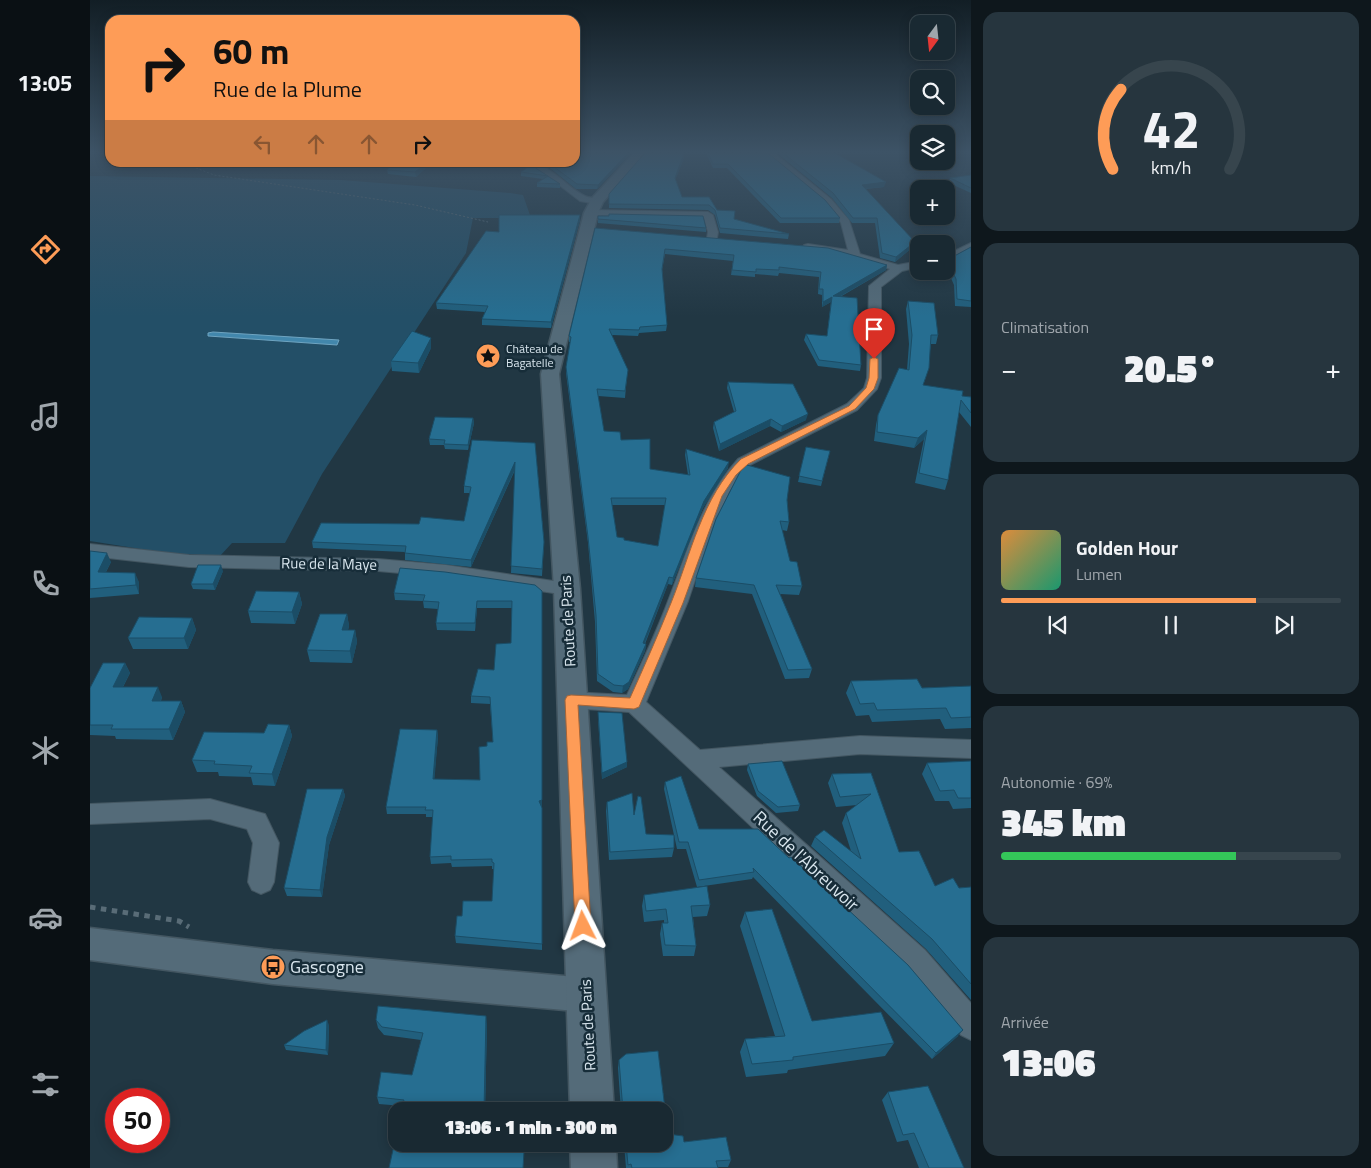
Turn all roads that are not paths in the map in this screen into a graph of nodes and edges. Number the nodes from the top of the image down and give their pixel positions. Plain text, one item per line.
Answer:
1 (588, 208) edge
2 (601, 208) edge
3 (834, 208) edge
4 (594, 217) junction
5 (712, 238) edge
6 (799, 246) edge
7 (971, 246) edge
8 (855, 255) junction
9 (955, 255) edge
10 (910, 266) edge
11 (898, 268) junction
12 (90, 550) edge
13 (567, 589) junction
14 (571, 700) junction
15 (634, 704) junction
16 (971, 749) edge
17 (696, 760) junction
18 (90, 814) edge
19 (261, 882) dead end
20 (90, 944) edge
21 (587, 995) junction
22 (971, 1025) edge
23 (592, 1102) edge
24 (593, 1152) edge
25 (594, 1168) edge

1 - 4 street
2 - 4 main road, Route de Paris
3 - 8 street
4 - 5 street
4 - 13 main road, Route de Paris
6 - 8 street
7 - 9 street
8 - 11 street
10 - 11 street
11 - 15 street
12 - 13 street, Rue de la Maye
13 - 14 main road, Route de Paris
14 - 15 street
14 - 21 main road, Route de Paris
15 - 17 street, Rue de l'Abreuvoir
16 - 17 street
17 - 22 street, Rue de l'Abreuvoir
18 - 19 street
20 - 21 street
21 - 23 main road, Route de Paris
24 - 25 main road

